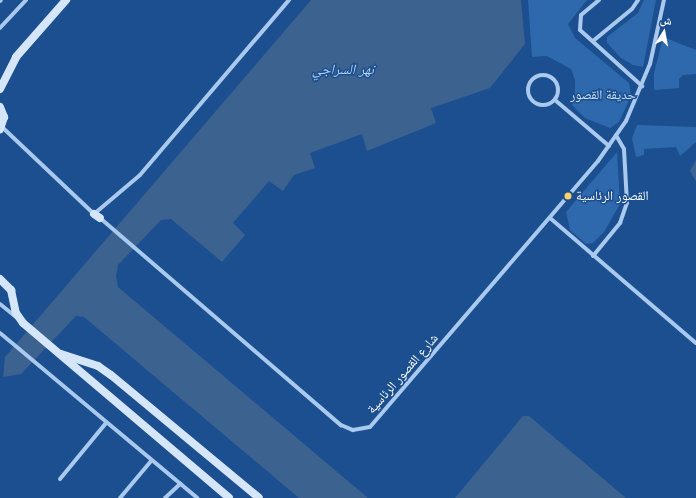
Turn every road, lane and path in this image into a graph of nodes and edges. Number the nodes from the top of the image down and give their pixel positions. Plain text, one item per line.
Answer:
1 (26, 0) edge
2 (66, 0) edge
3 (289, 0) edge
4 (599, 0) edge
5 (638, 0) edge
6 (664, 0) edge
7 (0, 28) edge
8 (593, 41) junction
9 (642, 86) junction
10 (0, 89) edge
11 (555, 100) junction
12 (0, 107) edge
13 (1, 128) edge
14 (616, 135) junction
15 (609, 146) junction
16 (97, 216) junction
17 (550, 218) junction
18 (593, 256) junction
19 (0, 280) edge
20 (0, 304) edge
21 (21, 321) junction
22 (0, 333) edge
23 (696, 343) edge
24 (54, 350) junction
25 (106, 423) junction
26 (151, 461) junction
27 (60, 479) dead end
28 (180, 484) junction
29 (120, 498) edge
30 (165, 498) edge
31 (197, 498) edge
32 (229, 498) edge
33 (259, 498) edge

1 - 7 street
2 - 10 main road
3 - 16 street
4 - 8 street
5 - 8 street
6 - 9 street, شارع القصور الرئاسية
8 - 9 street
9 - 14 street, شارع القصور الرئاسية
11 - 11 street
11 - 15 street
12 - 13 main road
13 - 16 street, شارع القصور الرئاسية
14 - 15 street, شارع القصور الرئاسية
14 - 18 street
15 - 17 street, شارع القصور الرئاسية
16 - 17 street, شارع القصور الرئاسية
17 - 18 street
18 - 23 street
19 - 21 main road
20 - 21 street
21 - 24 main road
22 - 25 street
24 - 32 main road
24 - 33 main road
25 - 26 street
25 - 27 street
26 - 28 street
26 - 29 street
28 - 30 street
28 - 31 street

